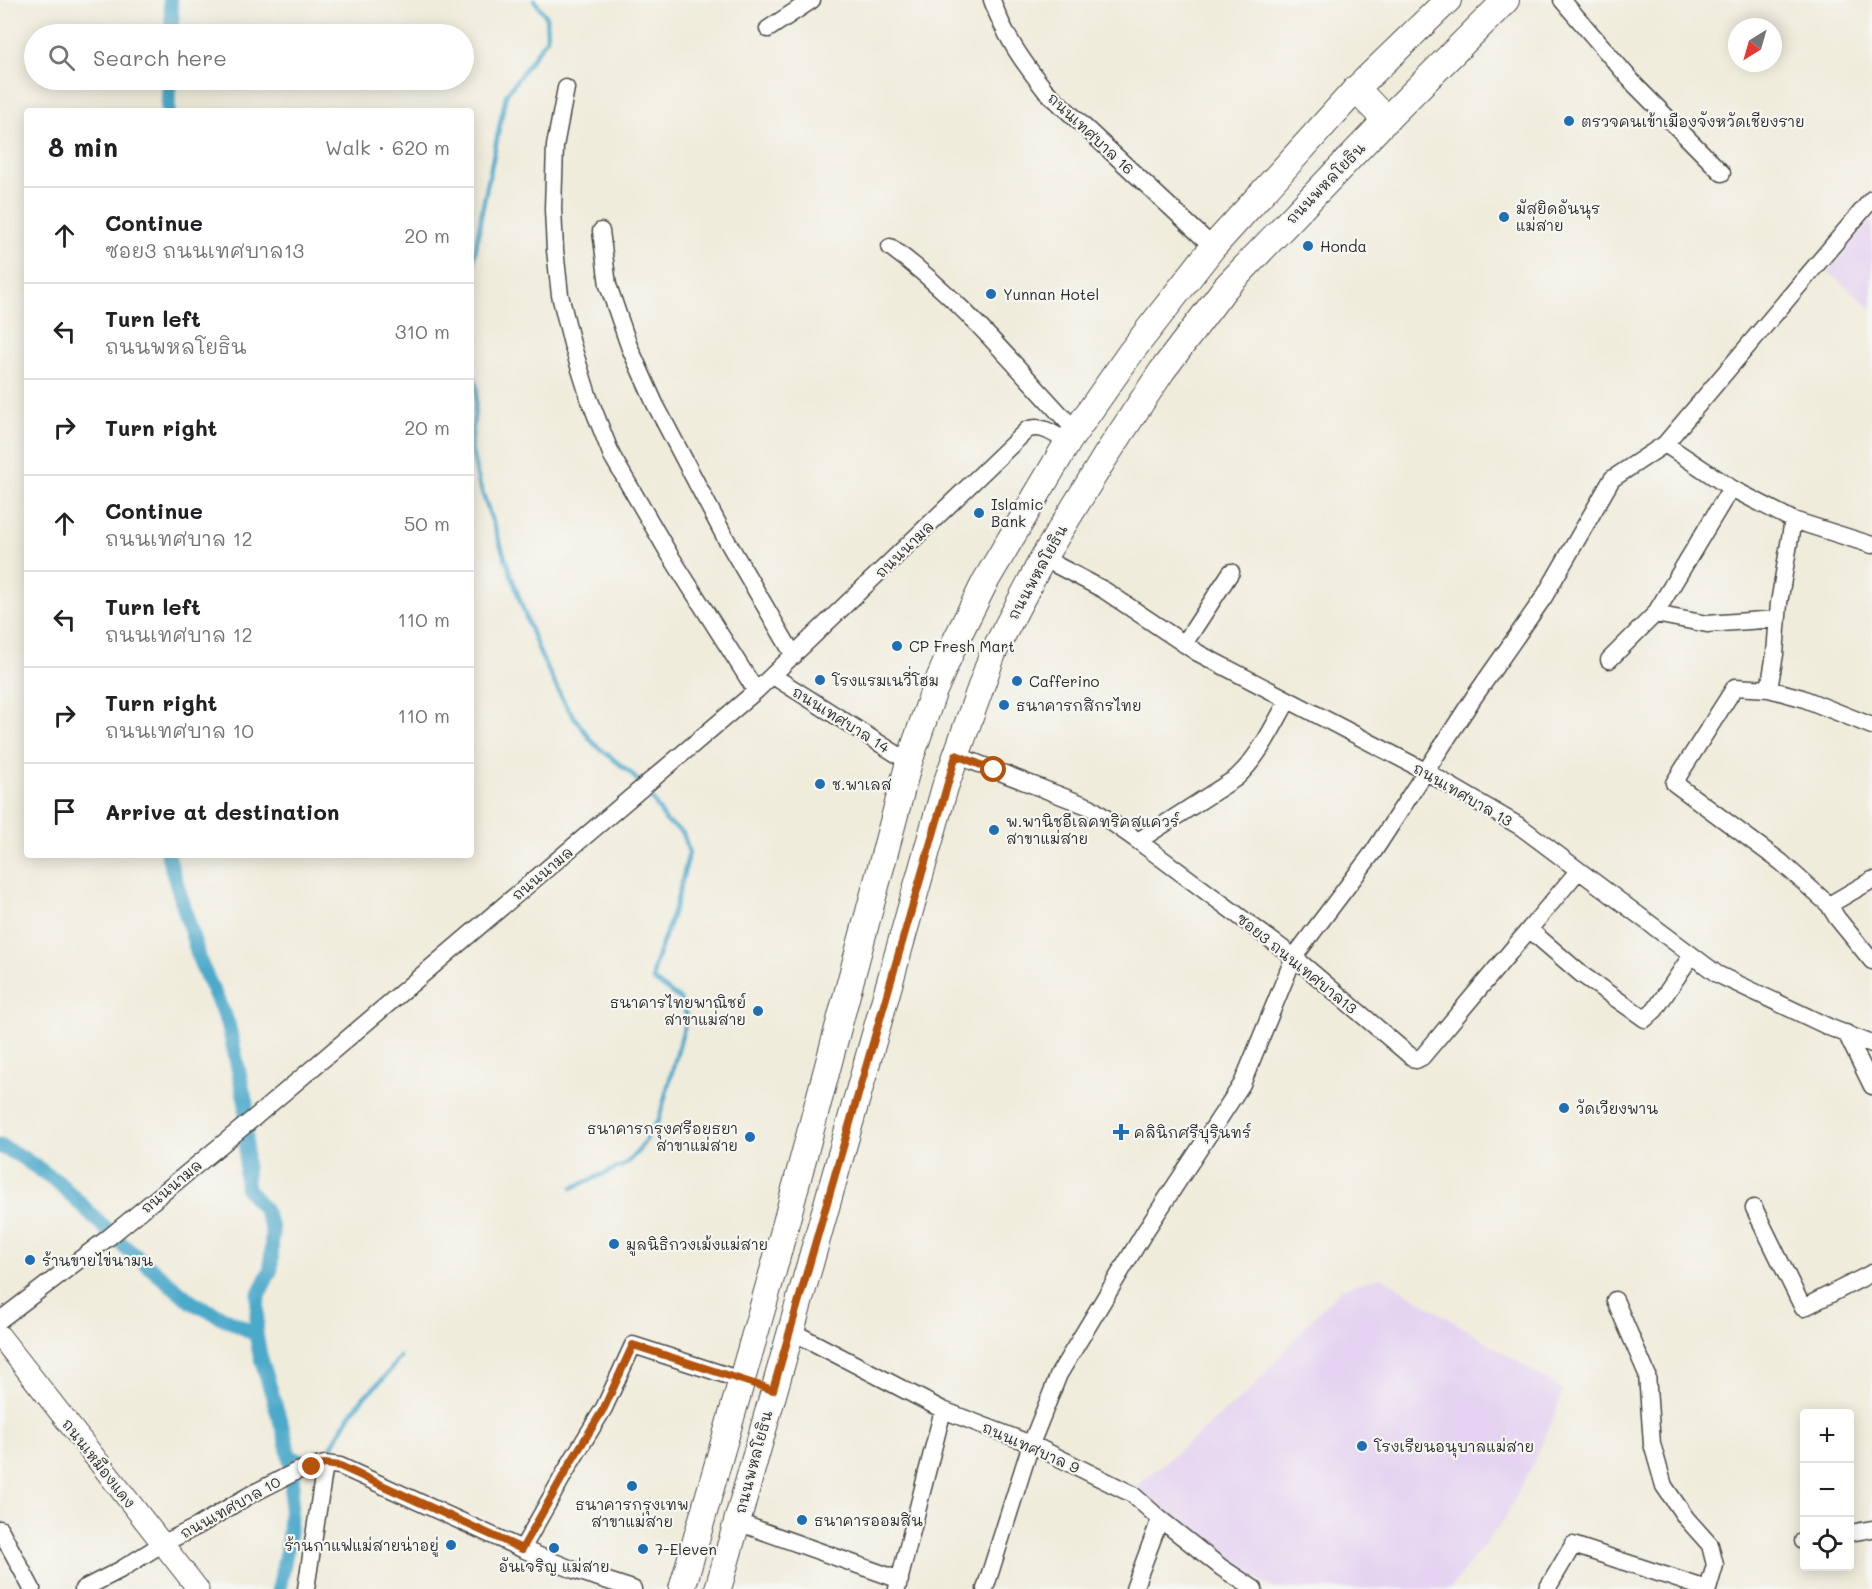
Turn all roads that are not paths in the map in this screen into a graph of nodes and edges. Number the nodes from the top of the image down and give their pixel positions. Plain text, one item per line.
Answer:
1 (812, 0) edge
2 (992, 0) edge
3 (1448, 0) edge
4 (1506, 0) edge
5 (1562, 0) edge
6 (768, 29) dead end
7 (566, 88) dead end
8 (1356, 90) junction
9 (1386, 120) junction
10 (1722, 173) dead end
11 (1872, 199) edge
12 (601, 231) dead end
13 (890, 246) dead end
14 (1213, 247) junction
15 (1072, 437) junction
16 (1665, 444) junction
17 (1731, 488) junction
18 (1793, 520) junction
19 (1872, 545) edge
20 (1042, 558) junction
21 (1231, 572) dead end
22 (1655, 614) junction
23 (1777, 619) junction
24 (1184, 644) junction
25 (794, 656) junction
26 (1609, 660) dead end
27 (772, 676) junction
28 (1769, 689) junction
29 (756, 691) junction
30 (1288, 700) junction
31 (1872, 726) edge
32 (956, 755) junction
33 (909, 762) junction
34 (1425, 771) junction
35 (1138, 841) junction
36 (1578, 871) junction
37 (1872, 880) edge
38 (1829, 905) junction
39 (1530, 930) junction
40 (1691, 956) junction
41 (1294, 957) junction
42 (1872, 962) edge
43 (1846, 1033) junction
44 (1872, 1044) edge
45 (1872, 1086) edge
46 (1754, 1208) dead end
47 (1872, 1273) edge
48 (1615, 1300) dead end
49 (0, 1320) edge
50 (758, 1320) junction
51 (791, 1331) junction
52 (0, 1336) edge
53 (741, 1380) junction
54 (773, 1390) junction
55 (943, 1410) junction
56 (1031, 1444) junction
57 (311, 1467) junction
58 (1160, 1519) junction
59 (737, 1522) junction
60 (0, 1529) edge
61 (1872, 1529) edge
62 (1854, 1532) edge
63 (162, 1544) junction
64 (522, 1549) junction
65 (898, 1584) edge
66 (32, 1589) edge
67 (83, 1589) edge
68 (198, 1589) edge
69 (306, 1589) edge
70 (633, 1589) edge
71 (682, 1589) edge
72 (718, 1589) edge
73 (985, 1589) edge
74 (1134, 1589) edge
75 (1254, 1589) edge
76 (1547, 1589) edge
77 (1707, 1589) edge

1 - 6 street
2 - 14 street, ถนนเทศบาล 16
3 - 8 main road
4 - 9 main road, ถนนพหลโยธิน
5 - 10 street
7 - 29 street
8 - 9 highway
8 - 14 main road
9 - 20 main road, ถนนพหลโยธิน
11 - 16 street
12 - 25 street
13 - 15 street
14 - 15 main road
15 - 25 street, ถนนนามล
15 - 33 main road
16 - 17 street
16 - 34 street
17 - 18 street
17 - 22 street
18 - 19 street
18 - 23 street
20 - 24 street, ถนนเทศบาล 13
20 - 32 main road, ถนนพหลโยธิน
21 - 24 street
22 - 23 street
22 - 26 street
23 - 28 street
24 - 30 street, ถนนเทศบาล 13
25 - 27 street, ถนนนามล
27 - 29 street, ถนนนามล
27 - 33 street, ถนนเทศบาล 14
28 - 31 street
28 - 38 street
29 - 49 street, ถนนนามล
30 - 34 street, ถนนเทศบาล 13
30 - 35 street
32 - 35 street, ซอย3 ถนนเทศบาล13
32 - 51 main road, ถนนพหลโยธิน
33 - 50 main road
34 - 36 street, ถนนเทศบาล 13
34 - 41 street
35 - 41 street, ซอย3 ถนนเทศบาล13
36 - 39 street, ซอย3 ถนนเทศบาล13
36 - 40 street, ถนนเทศบาล 13
37 - 38 street
38 - 42 street
39 - 40 street
39 - 41 street, ซอย3 ถนนเทศบาล13
40 - 43 street, ถนนเทศบาล 13
41 - 56 street
43 - 44 street, ถนนเทศบาล 13
43 - 45 street
46 - 47 street
48 - 77 street
50 - 51 main road
50 - 53 main road
51 - 54 main road, ถนนพหลโยธิน
51 - 55 street, ถนนเทศบาล 9
52 - 63 street, ถนนเหมืองแดง
53 - 54 main road
53 - 64 street
53 - 71 main road
54 - 59 main road, ถนนพหลโยธิน
55 - 56 street, ถนนเทศบาล 9
55 - 65 street
56 - 58 street, ถนนเทศบาล 9
56 - 73 street
57 - 63 street, ถนนเทศบาล 10
57 - 64 street
57 - 69 street
58 - 74 street
58 - 75 street, ถนนเทศบาล 9
59 - 65 street
59 - 72 main road, ถนนพหลโยธิน
60 - 66 street
61 - 62 street
63 - 67 street, ถนนเทศบาล 10
63 - 68 street, ถนนเหมืองแดง
64 - 70 street
76 - 77 street

